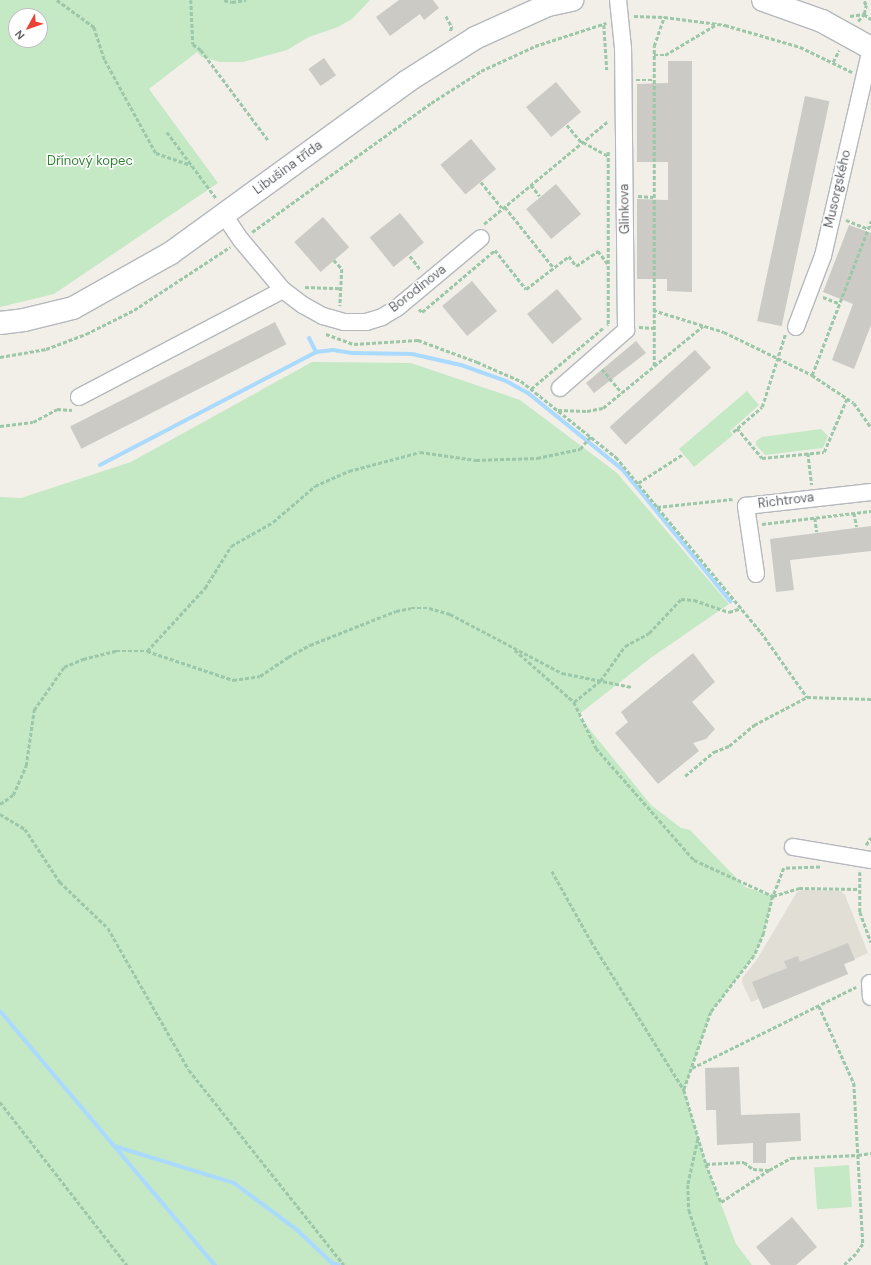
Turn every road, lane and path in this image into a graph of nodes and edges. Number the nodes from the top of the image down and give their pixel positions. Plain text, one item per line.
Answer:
1 (57, 0) edge
2 (191, 0) edge
3 (224, 0) edge
4 (246, 0) edge
5 (572, 0) edge
6 (618, 0) edge
7 (763, 0) edge
8 (863, 0) edge
9 (864, 14) junction
10 (664, 16) junction
11 (847, 16) dead end
12 (620, 18) junction
13 (871, 19) edge
14 (717, 24) junction
15 (604, 25) junction
16 (871, 48) edge
17 (654, 55) junction
18 (607, 76) dead end
19 (853, 79) dead end
20 (633, 80) dead end
21 (654, 80) junction
22 (608, 114) dead end
23 (608, 121) junction
24 (567, 125) dead end
25 (608, 128) dead end
26 (167, 132) dead end
27 (268, 140) dead end
28 (582, 142) junction
29 (608, 149) dead end
30 (608, 156) junction
31 (191, 165) junction
32 (481, 182) dead end
33 (531, 185) junction
34 (540, 196) dead end
35 (634, 196) dead end
36 (653, 197) junction
37 (503, 208) junction
38 (224, 215) junction
39 (871, 221) edge
40 (849, 222) dead end
41 (868, 229) junction
42 (480, 233) joint
43 (240, 240) junction
44 (410, 256) dead end
45 (334, 260) dead end
46 (608, 265) junction
47 (553, 267) junction
48 (424, 273) dead end
49 (302, 287) dead end
50 (340, 288) junction
51 (283, 290) junction
52 (822, 296) dead end
53 (409, 297) junction
54 (839, 303) junction
55 (653, 310) junction
56 (340, 313) dead end
57 (0, 323) edge
58 (634, 326) dead end
59 (703, 326) junction
60 (653, 328) junction
61 (791, 329) joint
62 (325, 333) dead end
63 (0, 357) edge
64 (777, 357) junction
65 (654, 366) junction
66 (601, 369) dead end
67 (812, 375) junction
68 (560, 388) dead end
69 (531, 389) junction
70 (622, 393) junction
71 (847, 398) junction
72 (76, 404) joint
73 (557, 410) junction
74 (0, 426) edge
75 (871, 427) edge
76 (737, 428) junction
77 (733, 432) dead end
78 (590, 437) junction
79 (808, 453) junction
80 (683, 454) dead end
81 (638, 483) junction
82 (813, 490) dead end
83 (871, 492) edge
84 (871, 511) edge
85 (854, 513) junction
86 (815, 518) junction
87 (758, 525) dead end
88 (857, 527) dead end
89 (817, 532) dead end
90 (756, 574) dead end
91 (741, 608) junction
92 (511, 647) junction
93 (147, 651) junction
94 (600, 681) junction
95 (632, 687) dead end
96 (807, 697) junction
97 (871, 699) edge
98 (574, 702) junction
99 (685, 776) dead end
100 (0, 804) edge
101 (0, 814) edge
102 (793, 846) dead end
103 (871, 860) edge
104 (552, 871) dead end
105 (781, 877) dead end
106 (860, 877) dead end
107 (859, 889) junction
108 (773, 896) junction
109 (871, 942) edge
110 (871, 990) edge
111 (819, 1006) junction
112 (692, 1068) junction
113 (684, 1090) junction
114 (0, 1102) edge
115 (698, 1139) junction
116 (871, 1153) edge
117 (858, 1155) junction
118 (706, 1164) junction
119 (769, 1170) junction
120 (127, 1265) edge
121 (344, 1265) edge
122 (707, 1265) edge
123 (844, 1265) edge

1 - 31 path
2 - 27 path
3 - 4 path
5 - 38 street, Libušina třída
6 - 12 street, Glinkova
7 - 16 street
8 - 9 path
9 - 11 path
9 - 13 path
10 - 12 path
10 - 14 path
10 - 17 path
12 - 15 path
12 - 68 street, Glinkova
14 - 17 path
14 - 19 path
15 - 18 path
15 - 43 path
16 - 61 street, Musorgského
17 - 21 path
20 - 21 path
21 - 36 path
22 - 23 path
23 - 25 path
23 - 28 path
24 - 28 path
26 - 31 path
28 - 30 path
28 - 33 path
29 - 30 path
30 - 46 path
31 - 38 path
32 - 37 path
33 - 34 path
33 - 37 path
35 - 36 path
36 - 55 path
37 - 42 path
37 - 47 path
38 - 43 street, Borodinova
38 - 57 street, Libušina třída
39 - 41 path
40 - 41 path
41 - 54 path
42 - 53 street, Borodinova
43 - 51 street, Borodinova
43 - 63 path
44 - 48 path
45 - 50 path
46 - 47 path
46 - 69 path
47 - 53 path
49 - 50 path
50 - 56 path
51 - 53 street, Borodinova
51 - 72 street
52 - 54 path
54 - 67 path
55 - 59 path
55 - 60 path
58 - 60 path
59 - 64 path
59 - 65 path
60 - 65 path
61 - 64 path
62 - 69 path
64 - 67 path
64 - 76 path
65 - 70 path
66 - 70 path
67 - 71 path
69 - 73 path
70 - 73 path
71 - 75 path
71 - 79 path
72 - 74 path
73 - 78 path
76 - 77 path
76 - 79 path
78 - 81 path
78 - 93 path
79 - 82 path
80 - 81 path
81 - 91 path
83 - 90 street, Richtrova
84 - 85 path
85 - 86 path
85 - 88 path
86 - 87 path
86 - 89 path
91 - 94 path
91 - 96 path
92 - 93 path
92 - 94 path
92 - 98 path
93 - 100 path
94 - 95 path
94 - 98 path
96 - 97 path
96 - 99 path
98 - 108 path
101 - 121 path
102 - 103 street
104 - 113 path
105 - 108 path
106 - 107 path
107 - 108 path
107 - 109 path
108 - 112 path
110 - 111 path
111 - 112 path
111 - 117 path
112 - 113 path
113 - 115 path
114 - 120 path
115 - 118 path
115 - 122 path
116 - 117 path
117 - 119 path
117 - 123 path
118 - 119 path
118 - 119 path

